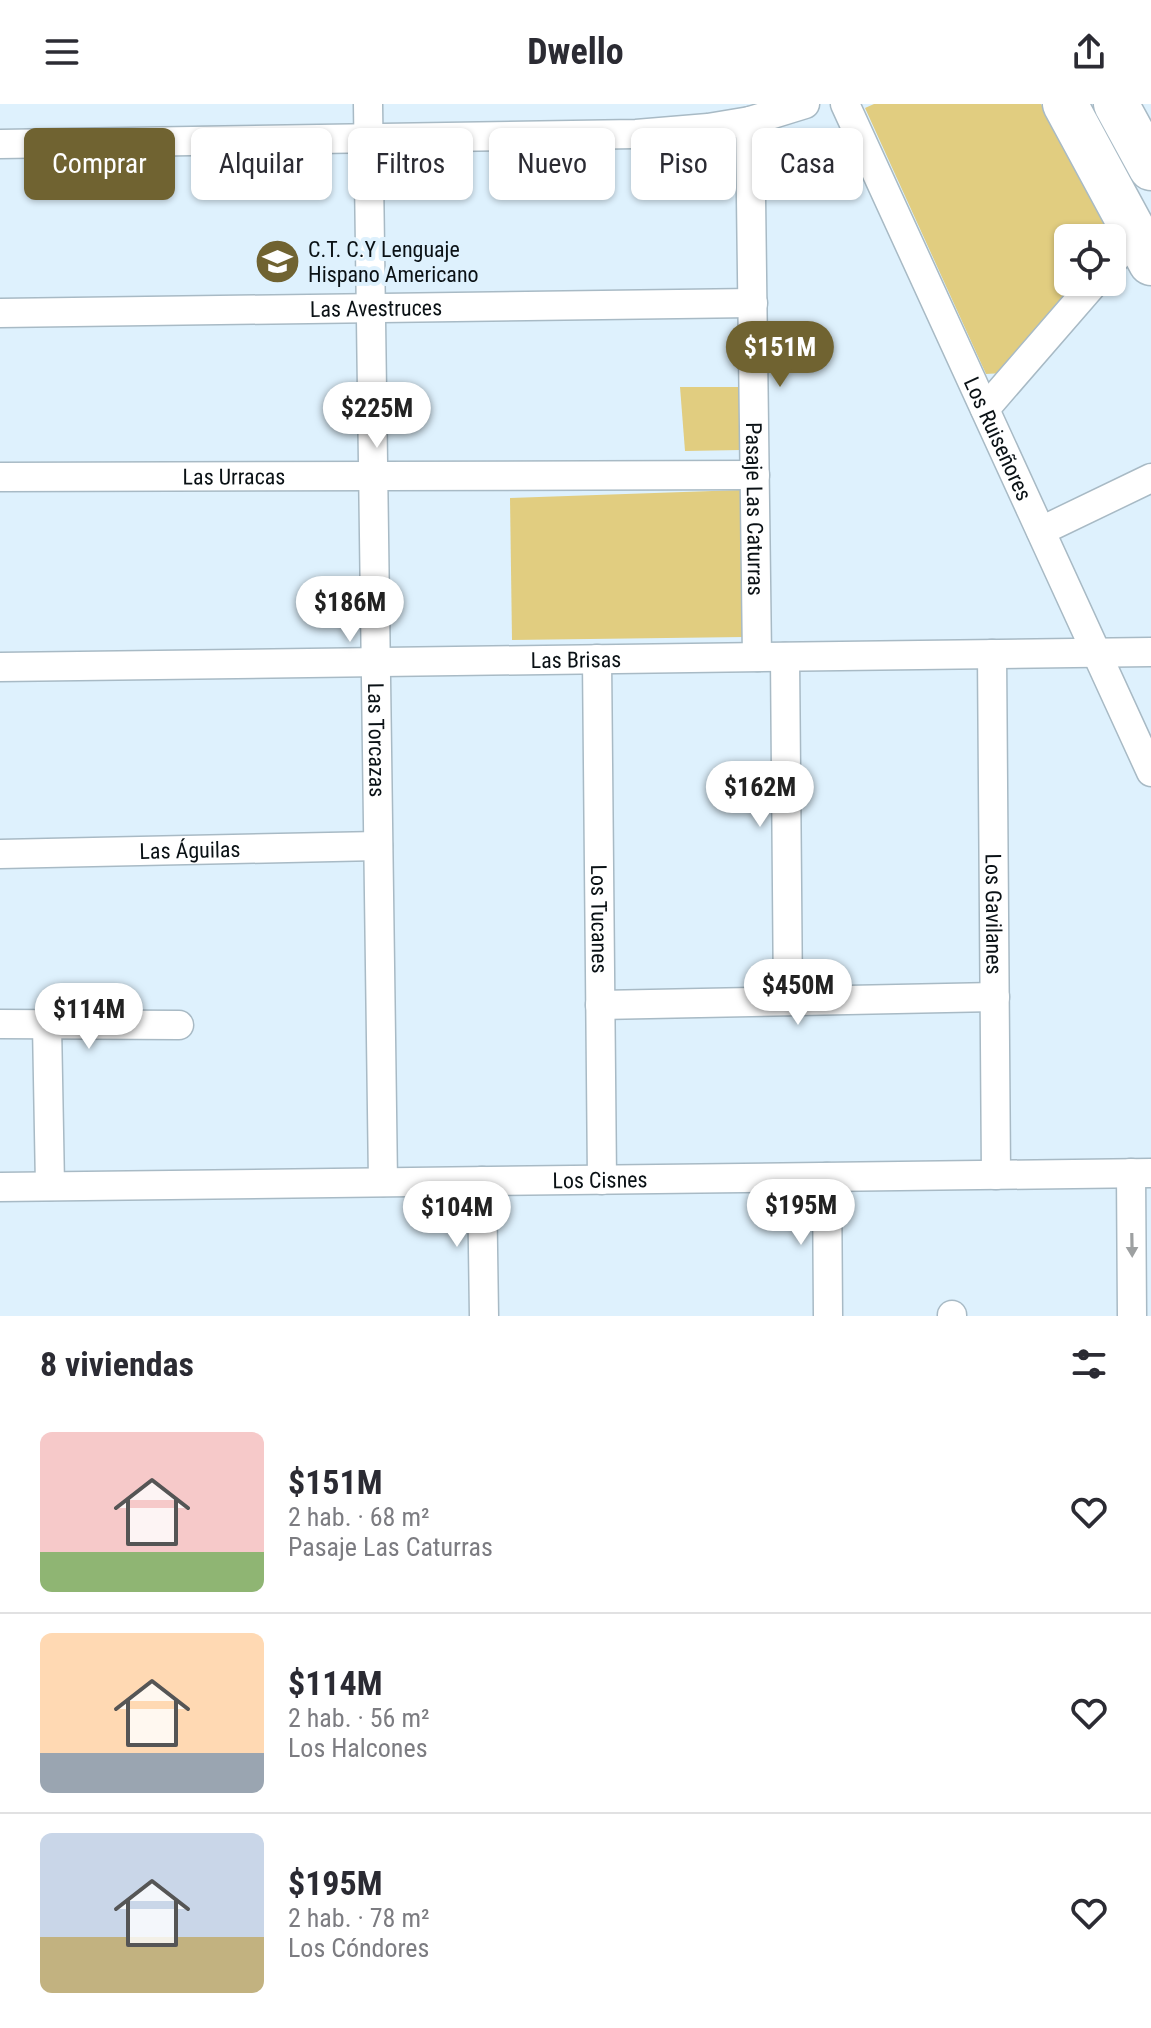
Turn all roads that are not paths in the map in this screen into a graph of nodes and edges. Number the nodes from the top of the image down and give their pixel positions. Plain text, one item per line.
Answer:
1 (368, 104) edge
2 (805, 104) edge
3 (845, 104) edge
4 (1065, 104) edge
5 (1116, 104) edge
6 (750, 121) junction
7 (369, 128) edge
8 (473, 136) edge
9 (348, 138) edge
10 (0, 144) edge
11 (1151, 168) edge
12 (370, 200) edge
13 (1133, 253) edge
14 (1083, 296) edge
15 (753, 303) junction
16 (371, 308) junction
17 (0, 313) edge
18 (985, 409) junction
19 (755, 475) junction
20 (373, 476) junction
21 (0, 477) edge
22 (1151, 478) edge
23 (1041, 531) junction
24 (1096, 652) junction
25 (1151, 652) edge
26 (992, 654) junction
27 (771, 657) junction
28 (597, 659) junction
29 (376, 662) junction
30 (0, 667) edge
31 (1151, 772) edge
32 (378, 846) junction
33 (0, 854) edge
34 (995, 997) junction
35 (788, 1001) junction
36 (600, 1005) junction
37 (0, 1024) edge
38 (47, 1025) junction
39 (179, 1025) dead end
40 (1141, 1173) edge
41 (996, 1175) junction
42 (827, 1177) junction
43 (602, 1180) junction
44 (482, 1181) junction
45 (383, 1182) junction
46 (50, 1186) junction
47 (0, 1187) edge
48 (484, 1316) edge
49 (828, 1316) edge
50 (1132, 1316) edge

1 - 7 street, Las Torcazas
2 - 6 street
3 - 18 street, Los Ruiseñores
4 - 13 highway
5 - 11 highway
6 - 8 street
6 - 15 street, Pasaje Las Caturras
9 - 10 street
12 - 16 street, Las Torcazas
14 - 18 street
15 - 16 street, Las Avestruces
15 - 19 street, Pasaje Las Caturras
16 - 17 street, Las Avestruces
16 - 20 street, Las Torcazas
18 - 23 street, Los Ruiseñores
19 - 20 street, Las Urracas
19 - 27 street, Pasaje Las Caturras
20 - 21 street, Las Urracas
20 - 29 street, Las Torcazas
22 - 23 street
23 - 24 street, Los Ruiseñores
24 - 25 street, Las Brisas
24 - 26 street, Las Brisas
24 - 31 street, Los Ruiseñores
26 - 27 street, Las Brisas
26 - 34 street, Los Gavilanes
27 - 28 street, Las Brisas
27 - 35 street, Pasaje Las Caturras
28 - 29 street, Las Brisas
28 - 36 street, Los Tucanes
29 - 30 street, Las Brisas
29 - 32 street, Las Torcazas
32 - 33 street, Las Águilas
32 - 45 street, Las Torcazas
34 - 35 street
34 - 41 street, Los Gavilanes
35 - 36 street
36 - 43 street, Los Tucanes
37 - 38 street
38 - 39 street
38 - 46 street
40 - 41 street, Los Cisnes
40 -> 50 street
41 - 42 street, Los Cisnes
42 - 43 street, Los Cisnes
42 - 49 street
43 - 44 street, Los Cisnes
44 - 45 street, Los Cisnes
44 - 48 street
45 - 46 street, Los Cisnes
46 - 47 street, Los Cisnes

